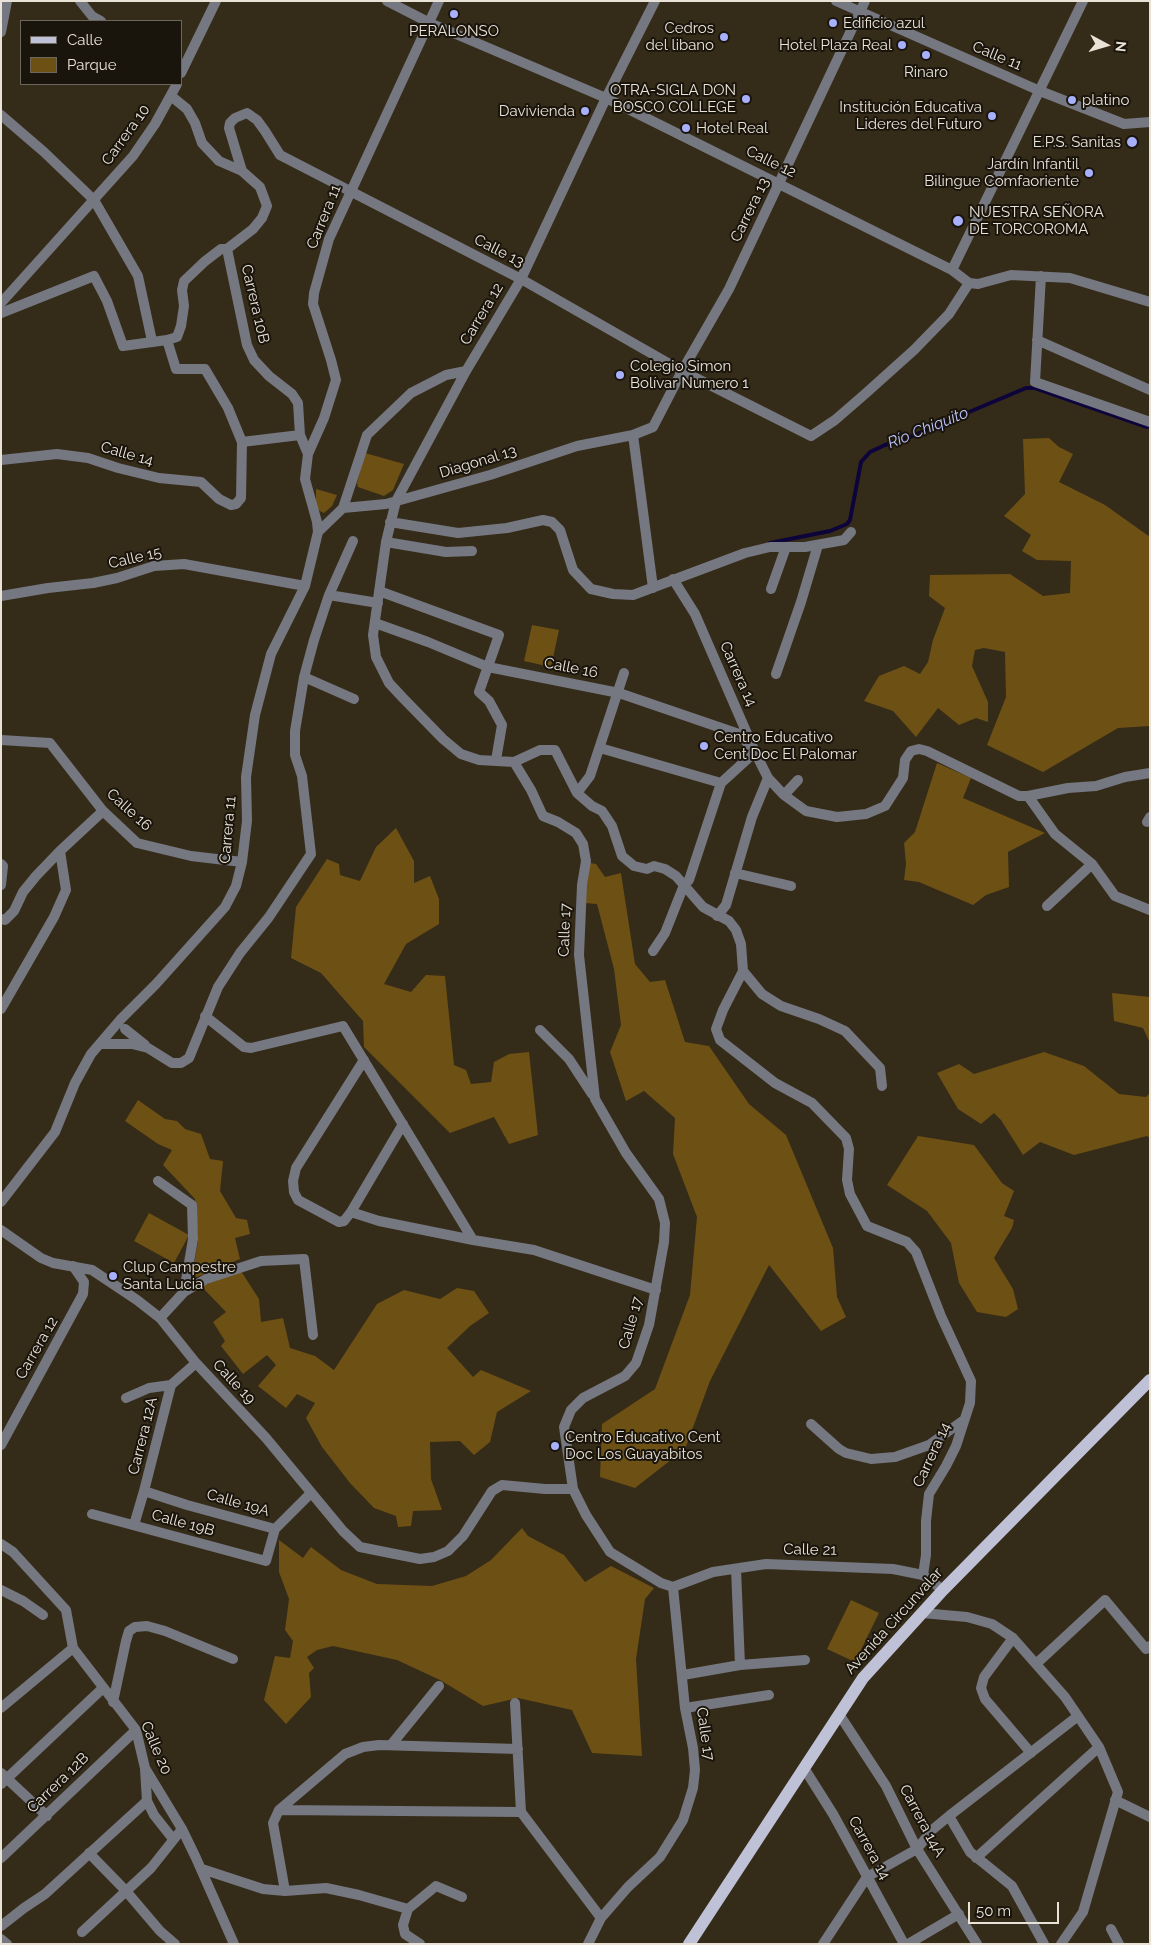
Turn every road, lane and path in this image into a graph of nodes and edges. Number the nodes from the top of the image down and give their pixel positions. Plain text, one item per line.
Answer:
1 (7, 1) edge
2 (80, 1) edge
3 (216, 1) edge
4 (387, 1) edge
5 (439, 1) edge
6 (655, 1) edge
7 (836, 1) edge
8 (865, 1) edge
9 (1082, 1) edge
10 (860, 13) junction
11 (98, 20) edge
12 (430, 23) junction
13 (1, 32) edge
14 (182, 70) edge
15 (176, 85) edge
16 (1040, 91) junction
17 (171, 96) junction
18 (606, 98) junction
19 (1, 115) edge
20 (1150, 122) edge
21 (242, 171) junction
22 (780, 183) junction
23 (350, 193) junction
24 (94, 200) junction
25 (227, 249) junction
26 (952, 270) junction
27 (1041, 276) junction
28 (521, 279) junction
29 (969, 282) junction
30 (1150, 302) edge
31 (1, 304) edge
32 (1, 313) edge
33 (167, 340) junction
34 (1037, 340) junction
35 (152, 342) junction
36 (466, 371) junction
37 (682, 371) junction
38 (1148, 390) edge
39 (1150, 422) edge
40 (653, 428) joint
41 (300, 435) junction
42 (634, 435) junction
43 (242, 442) junction
44 (308, 454) junction
45 (1, 460) edge
46 (396, 501) junction
47 (343, 508) junction
48 (390, 522) junction
49 (318, 532) junction
50 (851, 532) dead end
51 (353, 541) dead end
52 (386, 542) junction
53 (818, 545) junction
54 (786, 547) junction
55 (472, 551) dead end
56 (673, 579) junction
57 (305, 586) junction
58 (653, 588) junction
59 (771, 589) dead end
60 (379, 591) junction
61 (329, 595) junction
62 (1, 596) edge
63 (378, 603) junction
64 (375, 623) junction
65 (488, 667) junction
66 (624, 673) dead end
67 (776, 674) dead end
68 (304, 677) junction
69 (619, 693) junction
70 (354, 699) dead end
71 (1, 740) edge
72 (600, 748) junction
73 (755, 752) junction
74 (496, 760) junction
75 (514, 762) junction
76 (1150, 773) edge
77 (768, 778) junction
78 (798, 780) dead end
79 (721, 783) junction
80 (577, 793) junction
81 (784, 795) junction
82 (1028, 796) junction
83 (103, 811) junction
84 (60, 851) junction
85 (242, 862) junction
86 (1, 864) edge
87 (1092, 864) junction
88 (735, 873) junction
89 (1, 885) edge
90 (684, 885) junction
91 (791, 886) dead end
92 (1047, 906) dead end
93 (1150, 910) edge
94 (717, 916) junction
95 (1, 919) edge
96 (653, 951) dead end
97 (742, 971) junction
98 (1, 1009) edge
99 (206, 1016) junction
100 (126, 1030) dead end
101 (540, 1030) dead end
102 (100, 1044) junction
103 (148, 1048) junction
104 (364, 1060) junction
105 (882, 1086) dead end
106 (595, 1099) junction
107 (403, 1124) junction
108 (158, 1181) dead end
109 (1, 1202) edge
110 (351, 1212) junction
111 (1, 1230) edge
112 (473, 1240) junction
113 (73, 1266) junction
114 (656, 1290) junction
115 (184, 1292) junction
116 (160, 1318) junction
117 (313, 1335) dead end
118 (196, 1363) junction
119 (1150, 1380) edge
120 (171, 1385) junction
121 (126, 1398) dead end
122 (964, 1420) junction
123 (811, 1424) dead end
124 (1, 1445) edge
125 (573, 1489) junction
126 (144, 1491) junction
127 (311, 1493) junction
128 (92, 1514) dead end
129 (134, 1525) junction
130 (275, 1529) junction
131 (1, 1544) edge
132 (736, 1569) junction
133 (923, 1575) junction
134 (673, 1587) junction
135 (1, 1590) edge
136 (943, 1590) junction
137 (922, 1613) junction
138 (42, 1615) dead end
139 (1014, 1638) junction
140 (1150, 1646) edge
141 (73, 1648) junction
142 (233, 1659) dead end
143 (805, 1660) dead end
144 (1036, 1664) junction
145 (740, 1665) junction
146 (683, 1675) junction
147 (439, 1686) dead end
148 (103, 1688) junction
149 (769, 1695) dead end
150 (113, 1702) junction
151 (515, 1703) dead end
152 (1, 1708) edge
153 (685, 1708) junction
154 (840, 1714) junction
155 (1078, 1716) junction
156 (136, 1730) junction
157 (391, 1745) junction
158 (1099, 1747) junction
159 (518, 1749) junction
160 (1031, 1753) junction
161 (145, 1768) junction
162 (804, 1768) junction
163 (3, 1779) edge
164 (1117, 1796) junction
165 (147, 1801) junction
166 (279, 1810) junction
167 (521, 1812) junction
168 (46, 1816) junction
169 (949, 1816) junction
170 (1150, 1817) edge
171 (182, 1829) junction
172 (173, 1839) junction
173 (917, 1849) junction
174 (89, 1853) junction
175 (1, 1858) edge
176 (976, 1858) junction
177 (202, 1869) junction
178 (868, 1877) junction
179 (126, 1891) junction
180 (285, 1891) junction
181 (462, 1897) dead end
182 (408, 1910) junction
183 (959, 1914) junction
184 (601, 1918) junction
185 (1, 1926) edge
186 (1111, 1929) dead end
187 (82, 1932) dead end
188 (1, 1939) edge
189 (7, 1944) edge
190 (175, 1944) edge
191 (234, 1944) edge
192 (420, 1944) edge
193 (588, 1944) edge
194 (689, 1944) edge
195 (823, 1944) edge
196 (906, 1944) edge
197 (977, 1944) edge
198 (1044, 1944) edge
199 (1062, 1944) edge
200 (1119, 1944) edge

1 - 13 street
2 - 11 street
3 - 14 street
4 - 12 street, Calle 12
5 - 12 street, Carrera 11
6 - 18 street, Carrera 12
7 - 10 street, Calle 11
8 - 10 street, Carrera 13
9 - 16 street
10 - 16 street, Calle 11
10 - 22 street, Carrera 13
12 - 18 street, Calle 12
12 - 23 street, Carrera 11
15 - 17 street, Carrera 10
16 - 20 street, Calle 11
16 - 26 street
17 - 21 street
17 - 24 street, Carrera 10
18 - 22 street, Calle 12
18 - 28 street, Carrera 12
19 - 24 street
21 - 23 street, Calle 13
21 - 25 street
22 - 26 street, Calle 12
22 - 37 street, Carrera 13
23 - 28 street, Calle 13
23 - 44 street, Carrera 11
24 - 31 street, Carrera 10
24 - 35 street
25 - 33 street
25 - 41 street, Carrera 10B
26 - 29 street, Calle 12
27 - 29 street
27 - 30 street
27 - 34 street
28 - 36 street, Carrera 12
28 - 37 street, Calle 13
29 - 37 street, Calle 13
32 - 35 street
33 - 35 street
33 - 43 street
34 - 38 street
34 - 39 street
36 - 46 street, Carrera 12
36 - 47 street
37 - 40 street, Carrera 13
40 - 42 street, Diagonal 13
41 - 43 street
41 - 44 street, Carrera 11
42 - 46 street, Diagonal 13
42 - 58 street
43 - 45 street, Calle 14
44 - 49 street, Carrera 11
46 - 47 street, Diagonal 13
46 - 48 street, Carrera 12
47 - 49 street
48 - 52 street, Carrera 12
48 - 58 street
49 - 57 street, Carrera 11
50 - 53 street
51 - 61 street
52 - 55 street
52 - 60 street, Carrera 12
53 - 54 street
53 - 67 street
54 - 56 street
54 - 59 street
56 - 58 street
56 - 73 street, Carrera 14
57 - 62 street, Calle 15
57 - 85 street, Carrera 11
60 - 63 street, Carrera 12
60 - 65 street
61 - 63 street
61 - 68 street
63 - 64 street, Carrera 12
64 - 65 street, Calle 16
64 - 74 street
65 - 69 street, Calle 16
65 - 74 street
66 - 69 street
68 - 70 street
68 - 99 street
69 - 72 street
69 - 73 street, Calle 16
71 - 83 street, Calle 16
72 - 79 street
72 - 80 street
73 - 77 street
73 - 79 street
74 - 75 street
75 - 80 street
75 - 106 street, Calle 17
76 - 82 street
77 - 81 street
77 - 88 street
78 - 81 street
79 - 90 street
80 - 90 street
81 - 82 street
82 - 87 street
83 - 84 street
83 - 85 street, Calle 16
84 - 95 street
84 - 98 street
85 - 102 street, Carrera 11
86 - 89 street
87 - 92 street
87 - 93 street
88 - 91 street
88 - 94 street
90 - 94 street
90 - 96 street
94 - 97 street
97 - 105 street
97 - 122 street, Carrera 14
99 - 103 street
99 - 104 street
100 - 103 street
101 - 106 street
102 - 103 street
102 - 109 street, Carrera 11
104 - 107 street
104 - 110 street
106 - 114 street, Calle 17
107 - 110 street
107 - 112 street
108 - 115 street
110 - 112 street
111 - 113 street, Calle 19
112 - 114 street
113 - 116 street, Calle 19
113 - 124 street, Carrera 12
114 - 125 street, Calle 17
115 - 116 street
115 - 117 street
116 - 118 street, Calle 19
118 - 120 street, Carrera 12A
118 - 127 street, Calle 19
119 - 136 main road, Avenida Circunvalar
120 - 121 street
120 - 126 street, Carrera 12A
122 - 123 street
122 - 133 street, Carrera 14
125 - 127 street, Calle 19
125 - 134 street, Calle 17
126 - 129 street, Carrera 12A
126 - 130 street, Calle 19A
127 - 130 street, Calle 19A
128 - 129 street, Calle 19B
129 - 130 street, Calle 19B
131 - 141 street, Calle 20
132 - 133 street, Calle 21
132 - 134 street, Calle 21
132 - 145 street
133 - 136 street, Calle 21
134 - 146 street, Calle 17
135 - 138 street
136 - 137 main road, Avenida Circunvalar
137 - 139 street
137 - 154 main road, Avenida Circunvalar
139 - 144 street
139 - 160 street
140 - 144 street
141 - 148 street, Calle 20
141 - 152 street
142 - 150 street
143 - 145 street
144 - 155 street
145 - 146 street
146 - 153 street, Calle 17
147 - 157 street
148 - 150 street, Calle 20
148 - 163 street
149 - 153 street
150 - 156 street, Calle 20
151 - 159 street
153 - 184 street, Calle 17
154 - 162 main road, Avenida Circunvalar
154 - 173 street, Carrera 14A
155 - 158 street
155 - 160 street
156 - 161 street, Calle 20
156 - 168 street, Carrera 12B
157 - 159 street
157 - 166 street
158 - 164 street
158 - 176 street
159 - 167 street
160 - 169 street
161 - 165 street
161 - 171 street, Calle 20
162 - 178 street, Carrera 14
162 - 194 main road, Avenida Circunvalar
163 - 168 street
164 - 170 street
164 - 199 street
165 - 172 street
165 - 174 street
166 - 167 street
166 - 180 street
167 - 184 street
168 - 175 street, Carrera 12B
169 - 173 street
169 - 176 street
171 - 172 street
171 - 177 street, Calle 20
172 - 179 street
173 - 178 street
173 - 183 street, Carrera 14A
174 - 179 street
174 - 185 street
176 - 198 street
177 - 180 street
177 - 191 street, Calle 20
178 - 195 street
178 - 196 street, Carrera 14
179 - 187 street
179 - 190 street
180 - 182 street
181 - 182 street
182 - 192 street
183 - 196 street
183 - 197 street, Carrera 14A
184 - 193 street, Calle 17
186 - 200 street
188 - 189 street

